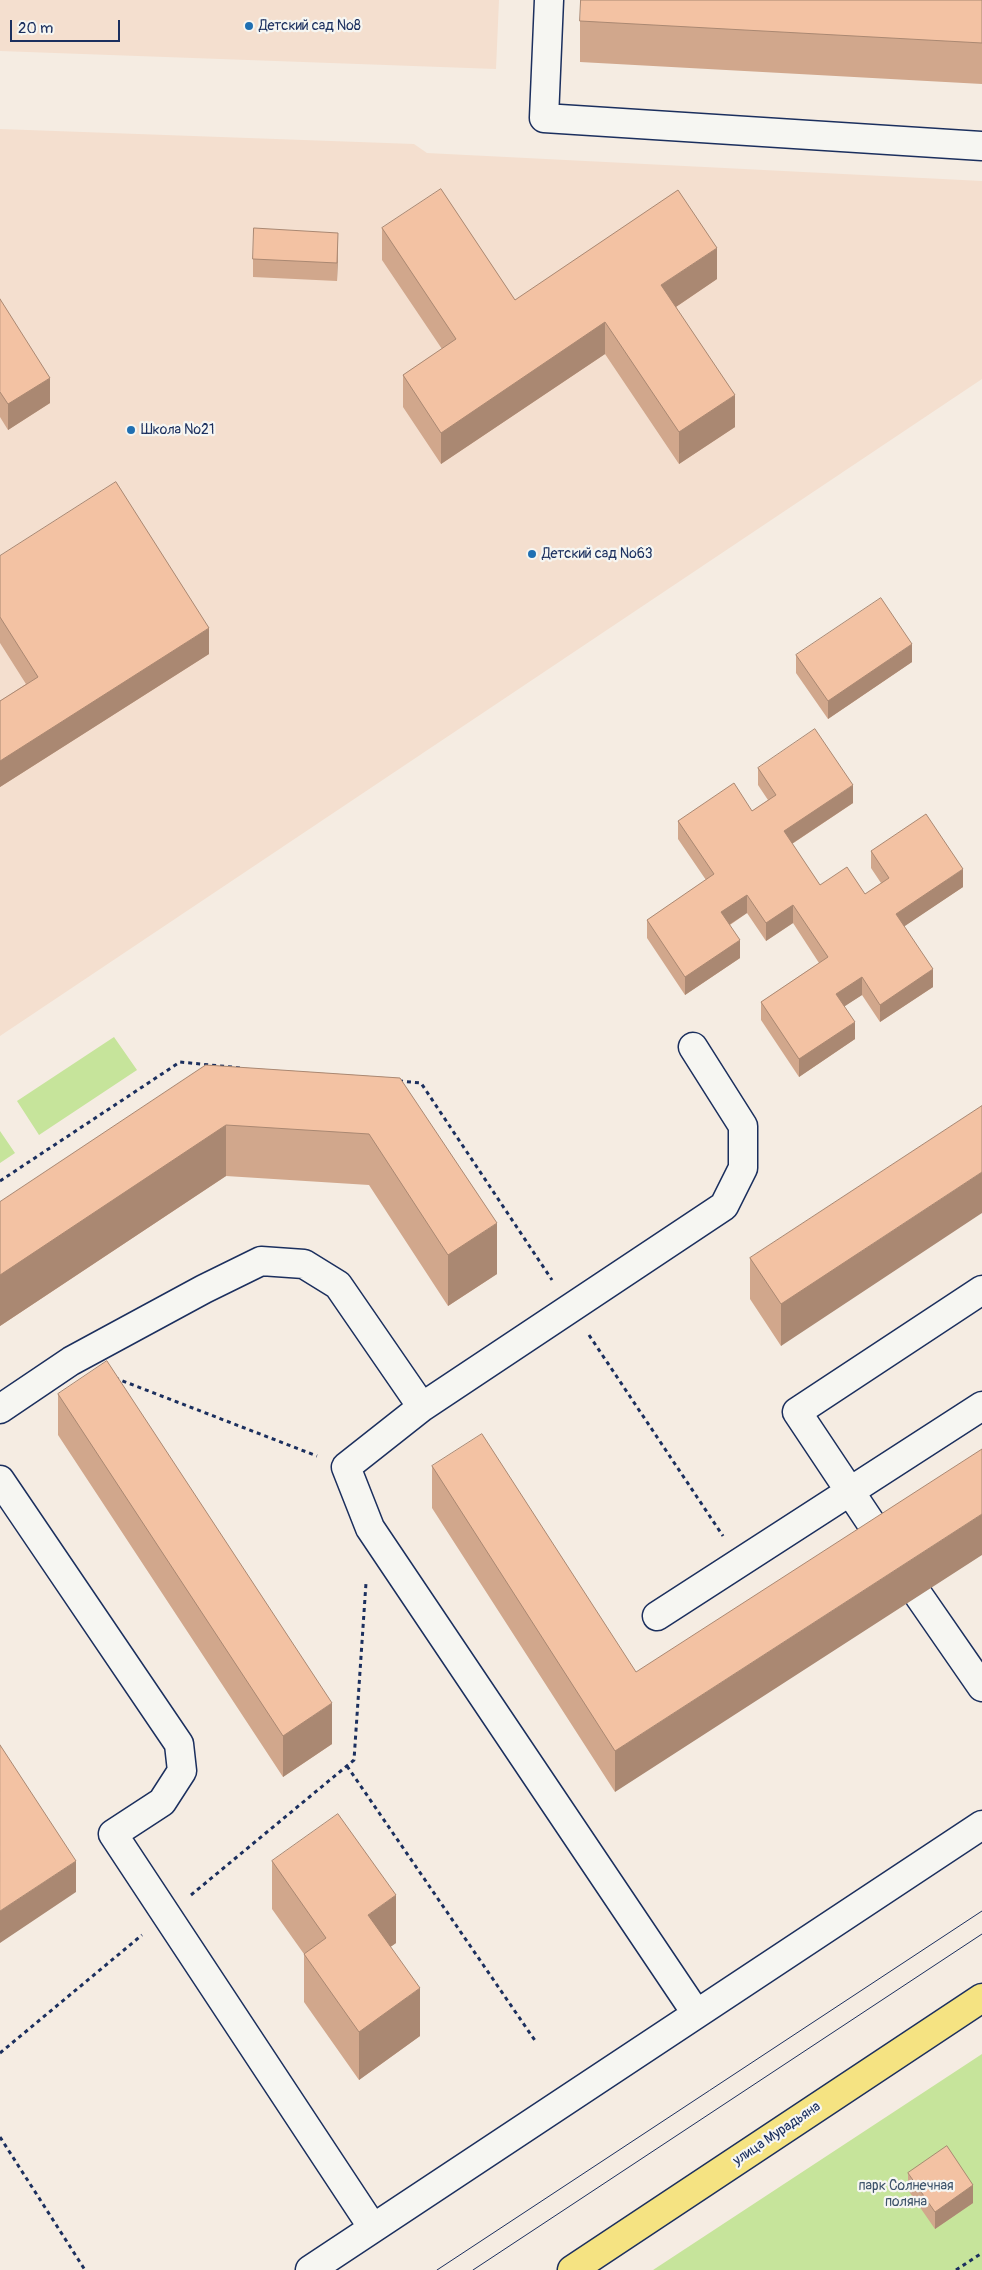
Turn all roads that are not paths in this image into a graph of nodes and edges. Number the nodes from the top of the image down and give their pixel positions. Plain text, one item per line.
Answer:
1 (549, 0) edge
2 (982, 146) edge
3 (693, 1047) dead end
4 (982, 1290) edge
5 (982, 1406) edge
6 (422, 1407) junction
7 (0, 1409) edge
8 (0, 1480) edge
9 (850, 1491) junction
10 (889, 1550) edge
11 (918, 1596) edge
12 (657, 1616) dead end
13 (982, 1687) edge
14 (982, 1825) edge
15 (982, 1998) edge
16 (696, 2013) junction
17 (373, 2228) junction
18 (310, 2270) edge
19 (572, 2270) edge

1 - 2 lane
3 - 6 lane
4 - 9 lane
5 - 9 lane
6 - 7 lane
6 - 16 lane
8 - 17 lane
9 - 10 lane
9 - 12 lane
11 - 13 lane
14 - 16 lane
15 - 19 main road, улица Мурадьяна
16 - 17 lane
17 - 18 lane

